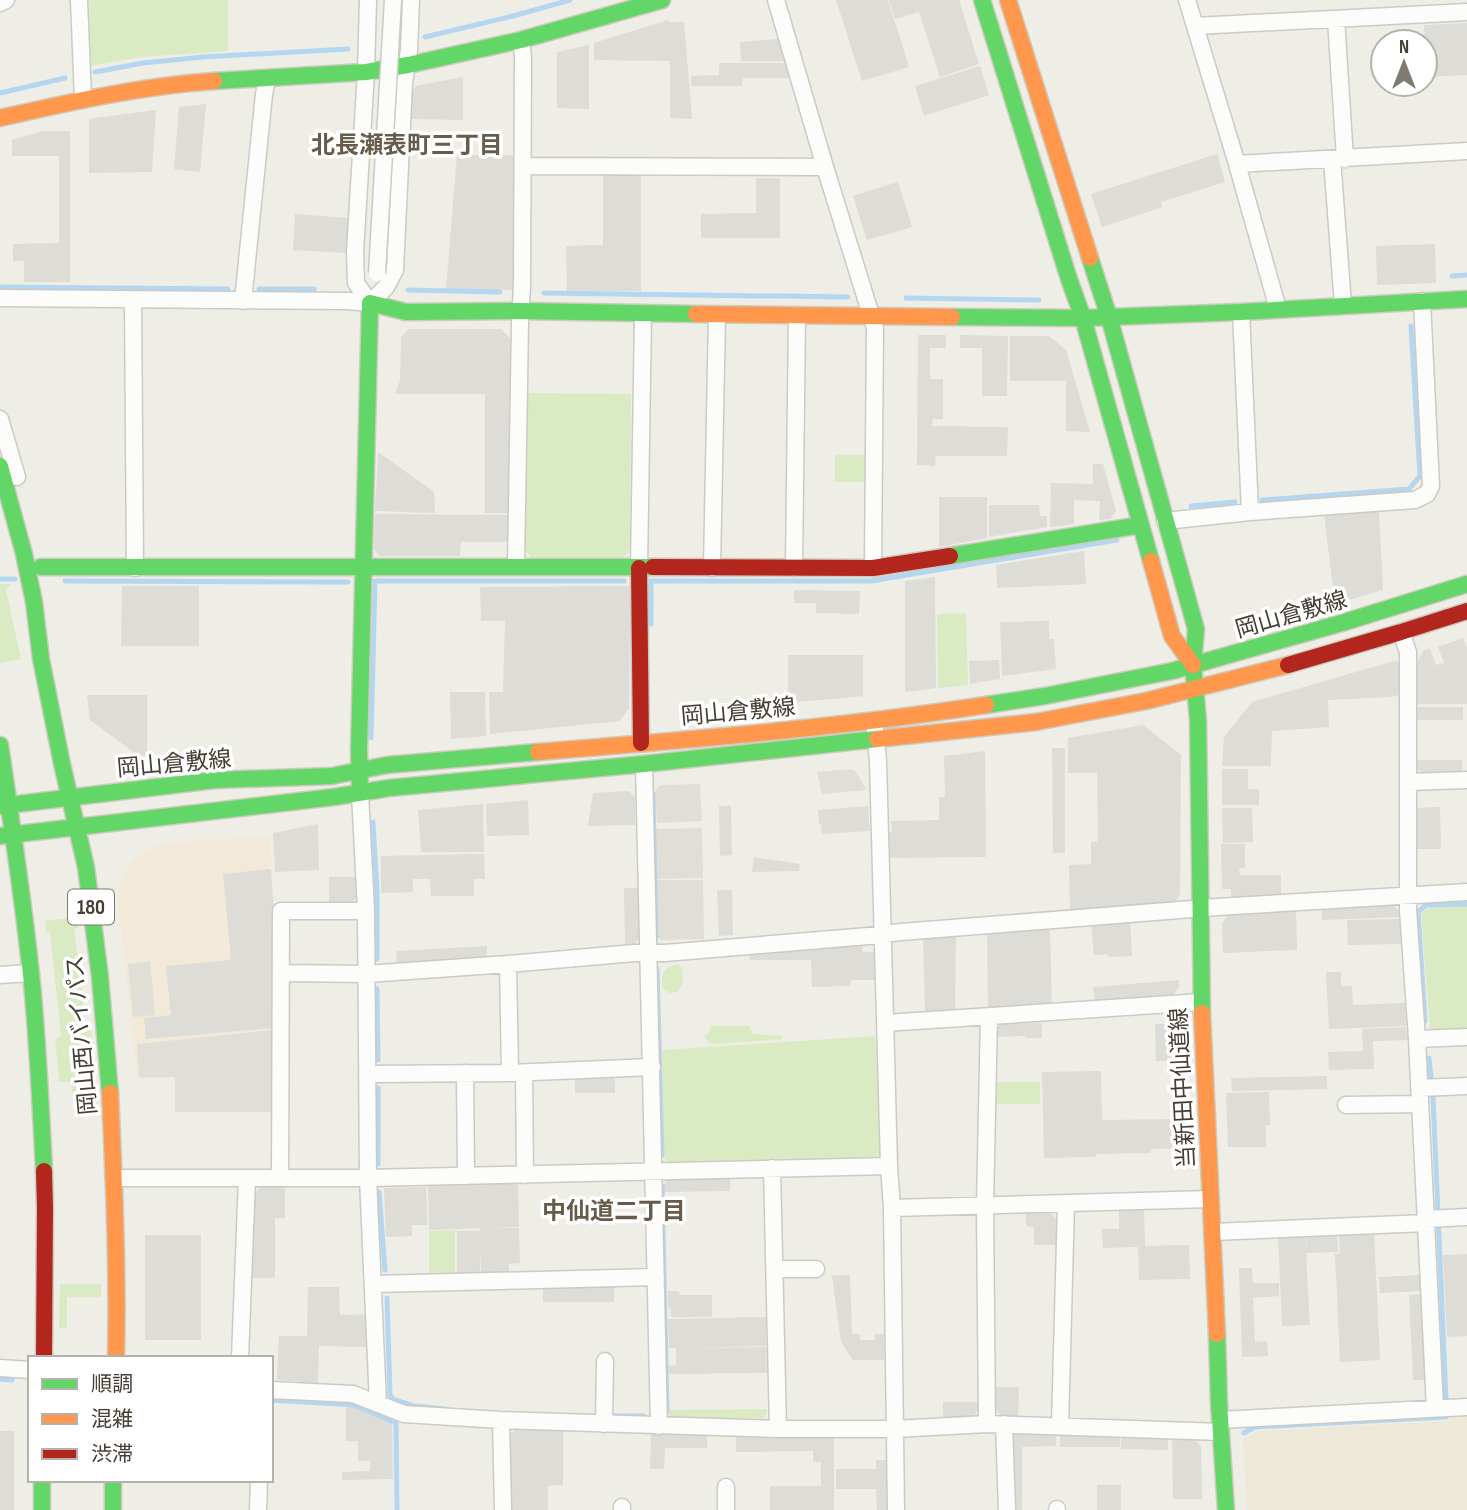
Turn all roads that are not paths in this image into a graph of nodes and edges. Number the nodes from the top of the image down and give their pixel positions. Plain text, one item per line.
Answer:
1 (6, 0) edge
2 (79, 0) edge
3 (368, 0) edge
4 (393, 0) edge
5 (411, 0) edge
6 (662, 0) edge
7 (776, 0) edge
8 (982, 0) edge
9 (1008, 0) edge
10 (1187, 0) edge
11 (0, 3) edge
12 (1467, 12) edge
13 (1336, 19) junction
14 (1195, 26) junction
15 (521, 40) junction
16 (408, 65) junction
17 (366, 72) junction
18 (267, 79) junction
19 (83, 99) junction
20 (0, 118) edge
21 (1467, 152) edge
22 (1338, 159) junction
23 (1237, 164) junction
24 (523, 166) junction
25 (825, 167) junction
26 (0, 298) edge
27 (133, 299) junction
28 (1467, 299) edge
29 (243, 301) junction
30 (1422, 301) junction
31 (370, 303) junction
32 (1343, 305) junction
33 (1278, 309) junction
34 (521, 311) junction
35 (1241, 312) junction
36 (643, 314) junction
37 (717, 315) junction
38 (797, 315) junction
39 (870, 316) junction
40 (1109, 317) junction
41 (1083, 318) junction
42 (0, 419) edge
43 (0, 466) edge
44 (1250, 512) junction
45 (1166, 521) junction
46 (1142, 525) junction
47 (363, 566) junction
48 (516, 566) junction
49 (41, 567) junction
50 (135, 568) junction
51 (639, 568) junction
52 (712, 568) junction
53 (794, 568) junction
54 (873, 568) junction
55 (1467, 584) edge
56 (1467, 611) edge
57 (1401, 632) junction
58 (41, 659) junction
59 (1193, 665) junction
60 (1196, 689) junction
61 (874, 719) junction
62 (877, 740) junction
63 (641, 743) junction
64 (0, 745) edge
65 (644, 764) junction
66 (359, 771) junction
67 (1467, 780) edge
68 (1408, 782) junction
69 (360, 793) junction
70 (70, 797) junction
71 (5, 806) edge
72 (77, 827) junction
73 (7, 835) edge
74 (1467, 892) edge
75 (1408, 896) junction
76 (1199, 909) junction
77 (366, 911) junction
78 (883, 934) junction
79 (649, 953) junction
80 (508, 964) junction
81 (30, 973) junction
82 (281, 973) junction
83 (368, 974) junction
84 (0, 975) edge
85 (1201, 1002) junction
86 (989, 1016) junction
87 (885, 1023) junction
88 (1467, 1037) edge
89 (1417, 1039) junction
90 (652, 1068) junction
91 (465, 1073) junction
92 (517, 1073) junction
93 (368, 1074) junction
94 (1467, 1086) edge
95 (1425, 1092) junction
96 (1346, 1105) dead end
97 (889, 1166) junction
98 (772, 1168) junction
99 (654, 1171) junction
100 (525, 1175) junction
101 (466, 1176) junction
102 (114, 1178) junction
103 (247, 1178) junction
104 (280, 1178) junction
105 (368, 1178) junction
106 (1210, 1199) junction
107 (1066, 1204) junction
108 (985, 1206) junction
109 (892, 1208) junction
110 (1467, 1217) edge
111 (1431, 1220) junction
112 (1213, 1232) junction
113 (775, 1269) junction
114 (816, 1269) dead end
115 (656, 1277) junction
116 (374, 1284) junction
117 (44, 1356) edge
118 (116, 1356) edge
119 (240, 1356) edge
120 (605, 1361) dead end
121 (0, 1368) edge
122 (28, 1370) edge
123 (273, 1390) edge
124 (1467, 1407) edge
125 (1435, 1408) junction
126 (388, 1409) junction
127 (605, 1418) junction
128 (501, 1420) junction
129 (987, 1424) junction
130 (1004, 1424) junction
131 (659, 1426) junction
132 (1060, 1426) junction
133 (1221, 1426) junction
134 (779, 1429) junction
135 (895, 1429) junction
136 (42, 1482) edge
137 (114, 1482) edge
138 (259, 1482) edge
139 (726, 1487) dead end
140 (42, 1510) edge
141 (113, 1510) edge
142 (258, 1510) edge
143 (503, 1510) edge
144 (726, 1510) edge
145 (896, 1510) edge
146 (1007, 1510) edge
147 (1226, 1510) edge

1 - 11 street
2 - 19 street
3 - 17 street
4 - 31 street, bridge
5 - 16 street
6 - 15 main road
7 - 25 street
8 - 41 main road
9 - 40 main road, 当新田中仙道線
10 - 14 street
12 - 13 street
13 - 14 street
13 - 22 street
14 - 23 street
15 - 16 main road
15 - 24 street
16 - 17 main road
16 - 31 street
17 - 18 main road
17 - 31 street
18 - 19 main road
18 - 29 street
19 - 20 main road
21 - 22 street
22 - 23 street
22 - 32 street
23 - 33 street
24 - 25 street
24 - 34 street
25 - 39 street
26 - 27 street
27 - 29 street
27 - 50 street
28 - 30 main road
29 - 31 street
30 - 32 main road
30 - 44 street
31 - 34 main road
31 - 47 main road
32 - 33 main road
33 - 35 main road
34 - 36 main road
34 - 48 street
35 - 40 main road
35 - 44 street
36 - 37 main road
36 - 51 street
37 - 38 main road
37 - 52 street
38 - 39 main road
38 - 53 street
39 - 41 main road
39 - 54 street
40 - 41 main road
40 - 45 main road, 当新田中仙道線
41 - 46 main road
42 - 49 street
43 - 58 main road, 岡山西バイパス / 180
44 - 45 street
45 - 59 main road, 当新田中仙道線
46 - 54 main road
46 - 59 main road
47 - 48 main road
47 - 50 main road
47 - 66 main road
48 - 51 main road
49 - 50 main road
49 - 58 street
51 - 52 main road
51 - 63 main road
52 - 53 main road
53 - 54 main road
55 - 59 main road, 岡山倉敷線
56 - 57 main road, 岡山倉敷線
57 - 60 main road, 岡山倉敷線
57 - 68 street
58 - 70 main road, 岡山西バイパス / 180
59 - 60 main road, 当新田中仙道線
59 - 61 main road, 岡山倉敷線
60 - 62 main road, 岡山倉敷線
60 - 76 main road, 当新田中仙道線
61 - 62 street
61 - 63 main road, 岡山倉敷線
62 - 65 main road, 岡山倉敷線
62 - 78 street
63 - 66 main road, 岡山倉敷線
64 - 71 main road, 岡山西バイパス
65 - 69 main road, 岡山倉敷線
65 - 79 street
66 - 69 main road
66 - 70 main road, 岡山倉敷線
67 - 68 street
68 - 75 street
69 - 72 main road, 岡山倉敷線
69 - 77 street
70 - 71 main road, 岡山倉敷線
70 - 72 main road, 岡山西バイパス / 180
71 - 73 main road, 岡山西バイパス
72 - 73 main road, 岡山倉敷線
72 - 102 main road, 岡山西バイパス / 180
73 - 81 main road, 岡山西バイパス
74 - 75 street
75 - 76 street
75 - 89 street
76 - 78 street
76 - 85 main road, 当新田中仙道線
77 - 82 street
77 - 83 street
78 - 79 street
78 - 87 street
79 - 80 street
79 - 90 street
80 - 83 street
80 - 92 street
81 - 84 street
81 - 117 main road, 岡山西バイパス
82 - 83 street
82 - 104 street
83 - 93 street
85 - 86 street
85 - 106 main road, 当新田中仙道線
86 - 87 street
86 - 108 street
87 - 97 street
88 - 89 street
89 - 95 street
90 - 92 street
90 - 99 street
91 - 92 street
91 - 93 street
91 - 101 street
92 - 100 street
93 - 105 street
94 - 95 street
95 - 96 street
95 - 111 street
97 - 98 street
97 - 109 street
98 - 99 street
98 - 113 street
99 - 100 street
99 - 115 street
100 - 101 street
101 - 105 street
102 - 103 street
102 - 118 main road, 岡山西バイパス / 180
103 - 104 street
103 - 119 street
104 - 105 street
105 - 116 street
106 - 107 street
106 - 112 main road, 当新田中仙道線
107 - 108 street
107 - 132 street
108 - 109 street
108 - 129 street
109 - 135 street
110 - 111 street
111 - 112 street
111 - 125 street
112 - 133 main road, 当新田中仙道線
113 - 114 street
113 - 134 street
115 - 116 street
115 - 131 street
116 - 126 street
120 - 127 street
121 - 122 street
123 - 126 street
124 - 125 street
125 - 133 street
126 - 128 street
127 - 128 street
127 - 131 street
128 - 143 street
129 - 130 street
129 - 135 street
130 - 132 street
130 - 146 street
131 - 134 street
132 - 133 street
133 - 147 main road, 当新田中仙道線
134 - 135 street
135 - 145 street
136 - 140 main road
137 - 141 main road
138 - 142 street
139 - 144 street

